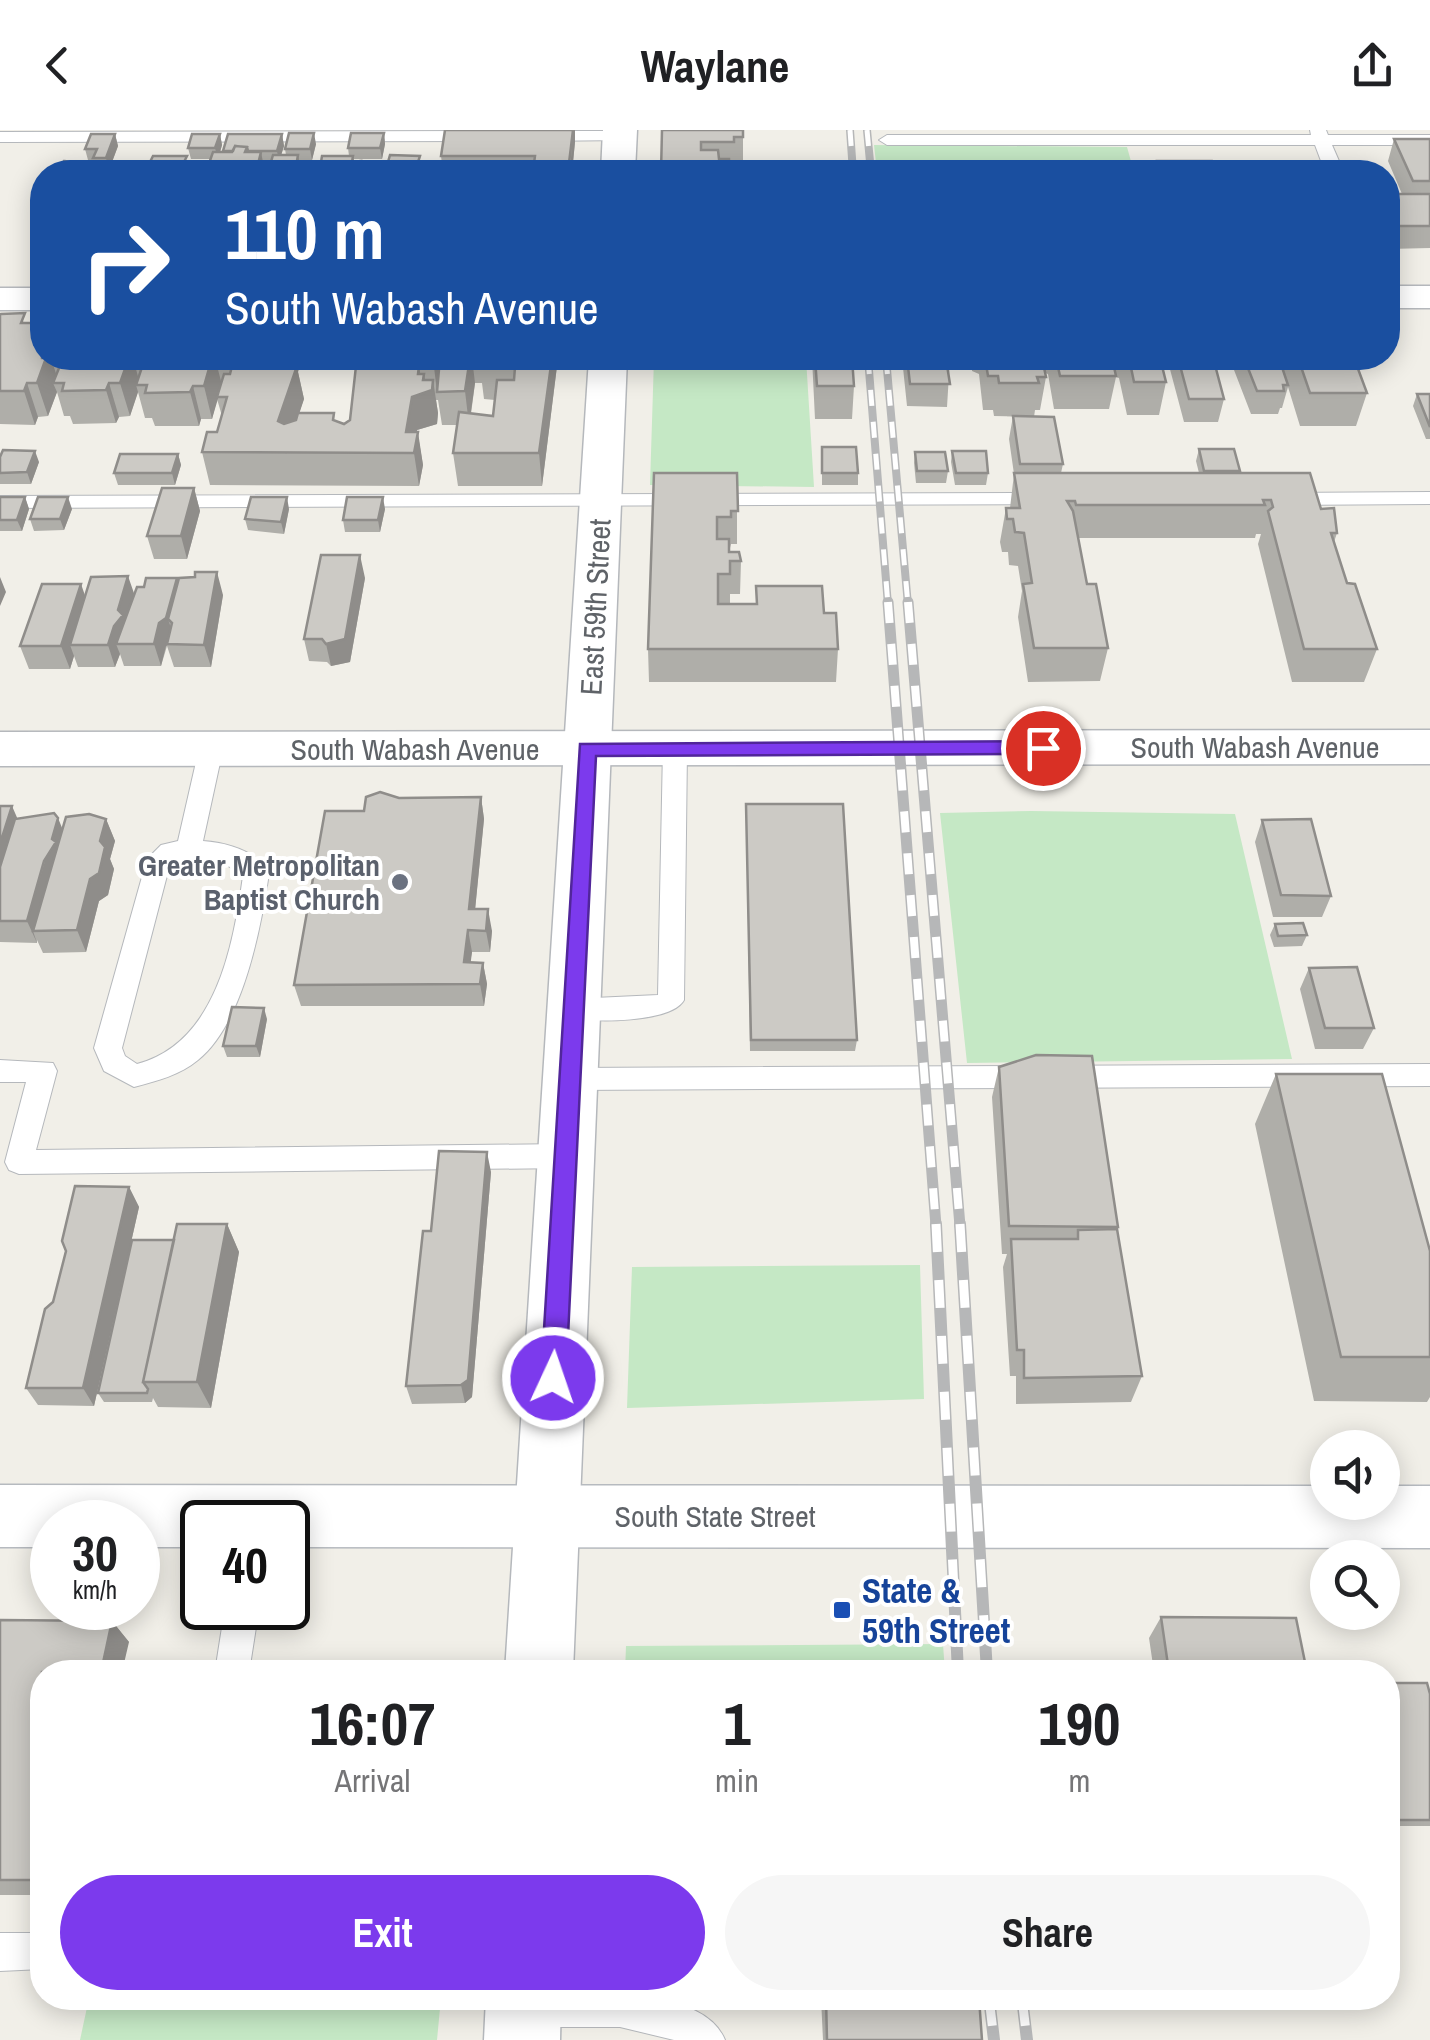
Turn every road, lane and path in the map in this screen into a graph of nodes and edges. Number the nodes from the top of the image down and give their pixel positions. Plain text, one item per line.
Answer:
1 (620, 133) edge
2 (1320, 135) edge
3 (0, 137) edge
4 (887, 140) dead end
5 (1430, 140) edge
6 (619, 160) edge
7 (1330, 160) edge
8 (1400, 297) edge
9 (1430, 297) edge
10 (0, 299) edge
11 (30, 299) edge
12 (607, 370) edge
13 (1430, 498) edge
14 (1078, 499) edge
15 (1254, 499) edge
16 (600, 501) junction
17 (0, 502) edge
18 (1430, 747) edge
19 (0, 749) edge
20 (211, 749) junction
21 (587, 749) junction
22 (675, 749) junction
23 (189, 849) junction
24 (573, 1009) junction
25 (0, 1071) edge
26 (1430, 1075) edge
27 (570, 1079) junction
28 (565, 1156) junction
29 (0, 1516) edge
30 (545, 1516) junction
31 (1430, 1517) edge
32 (180, 1518) edge
33 (310, 1518) edge
34 (239, 1630) edge
35 (234, 1660) edge
36 (539, 1660) edge
37 (0, 1952) edge
38 (30, 1952) edge
39 (612, 2010) edge
40 (635, 2010) edge
41 (523, 2015) edge
42 (706, 2040) edge

1 - 3 lane
1 - 6 street
2 - 4 lane
2 - 5 lane
2 - 7 lane
8 - 9 street
10 - 11 street
12 - 16 street, East 59th Street
13 - 15 lane
14 - 16 lane
16 - 17 lane
16 - 21 street, East 59th Street
18 - 22 street, South Wabash Avenue
19 - 20 street, South Wabash Avenue
20 - 21 street, South Wabash Avenue
20 - 23 lane
21 - 22 street, South Wabash Avenue
21 - 24 street, East 59th Street
22 - 24 lane
23 - 23 lane
24 - 27 street, East 59th Street
25 - 28 lane
26 - 27 lane
27 - 28 street, East 59th Street
28 - 30 street, East 59th Street
29 - 32 street, South State Street
30 - 31 street, South State Street
30 - 33 street, South State Street
30 - 36 street, East 59th Street
34 - 35 lane
37 - 38 lane
39 - 41 lane
40 - 42 lane

